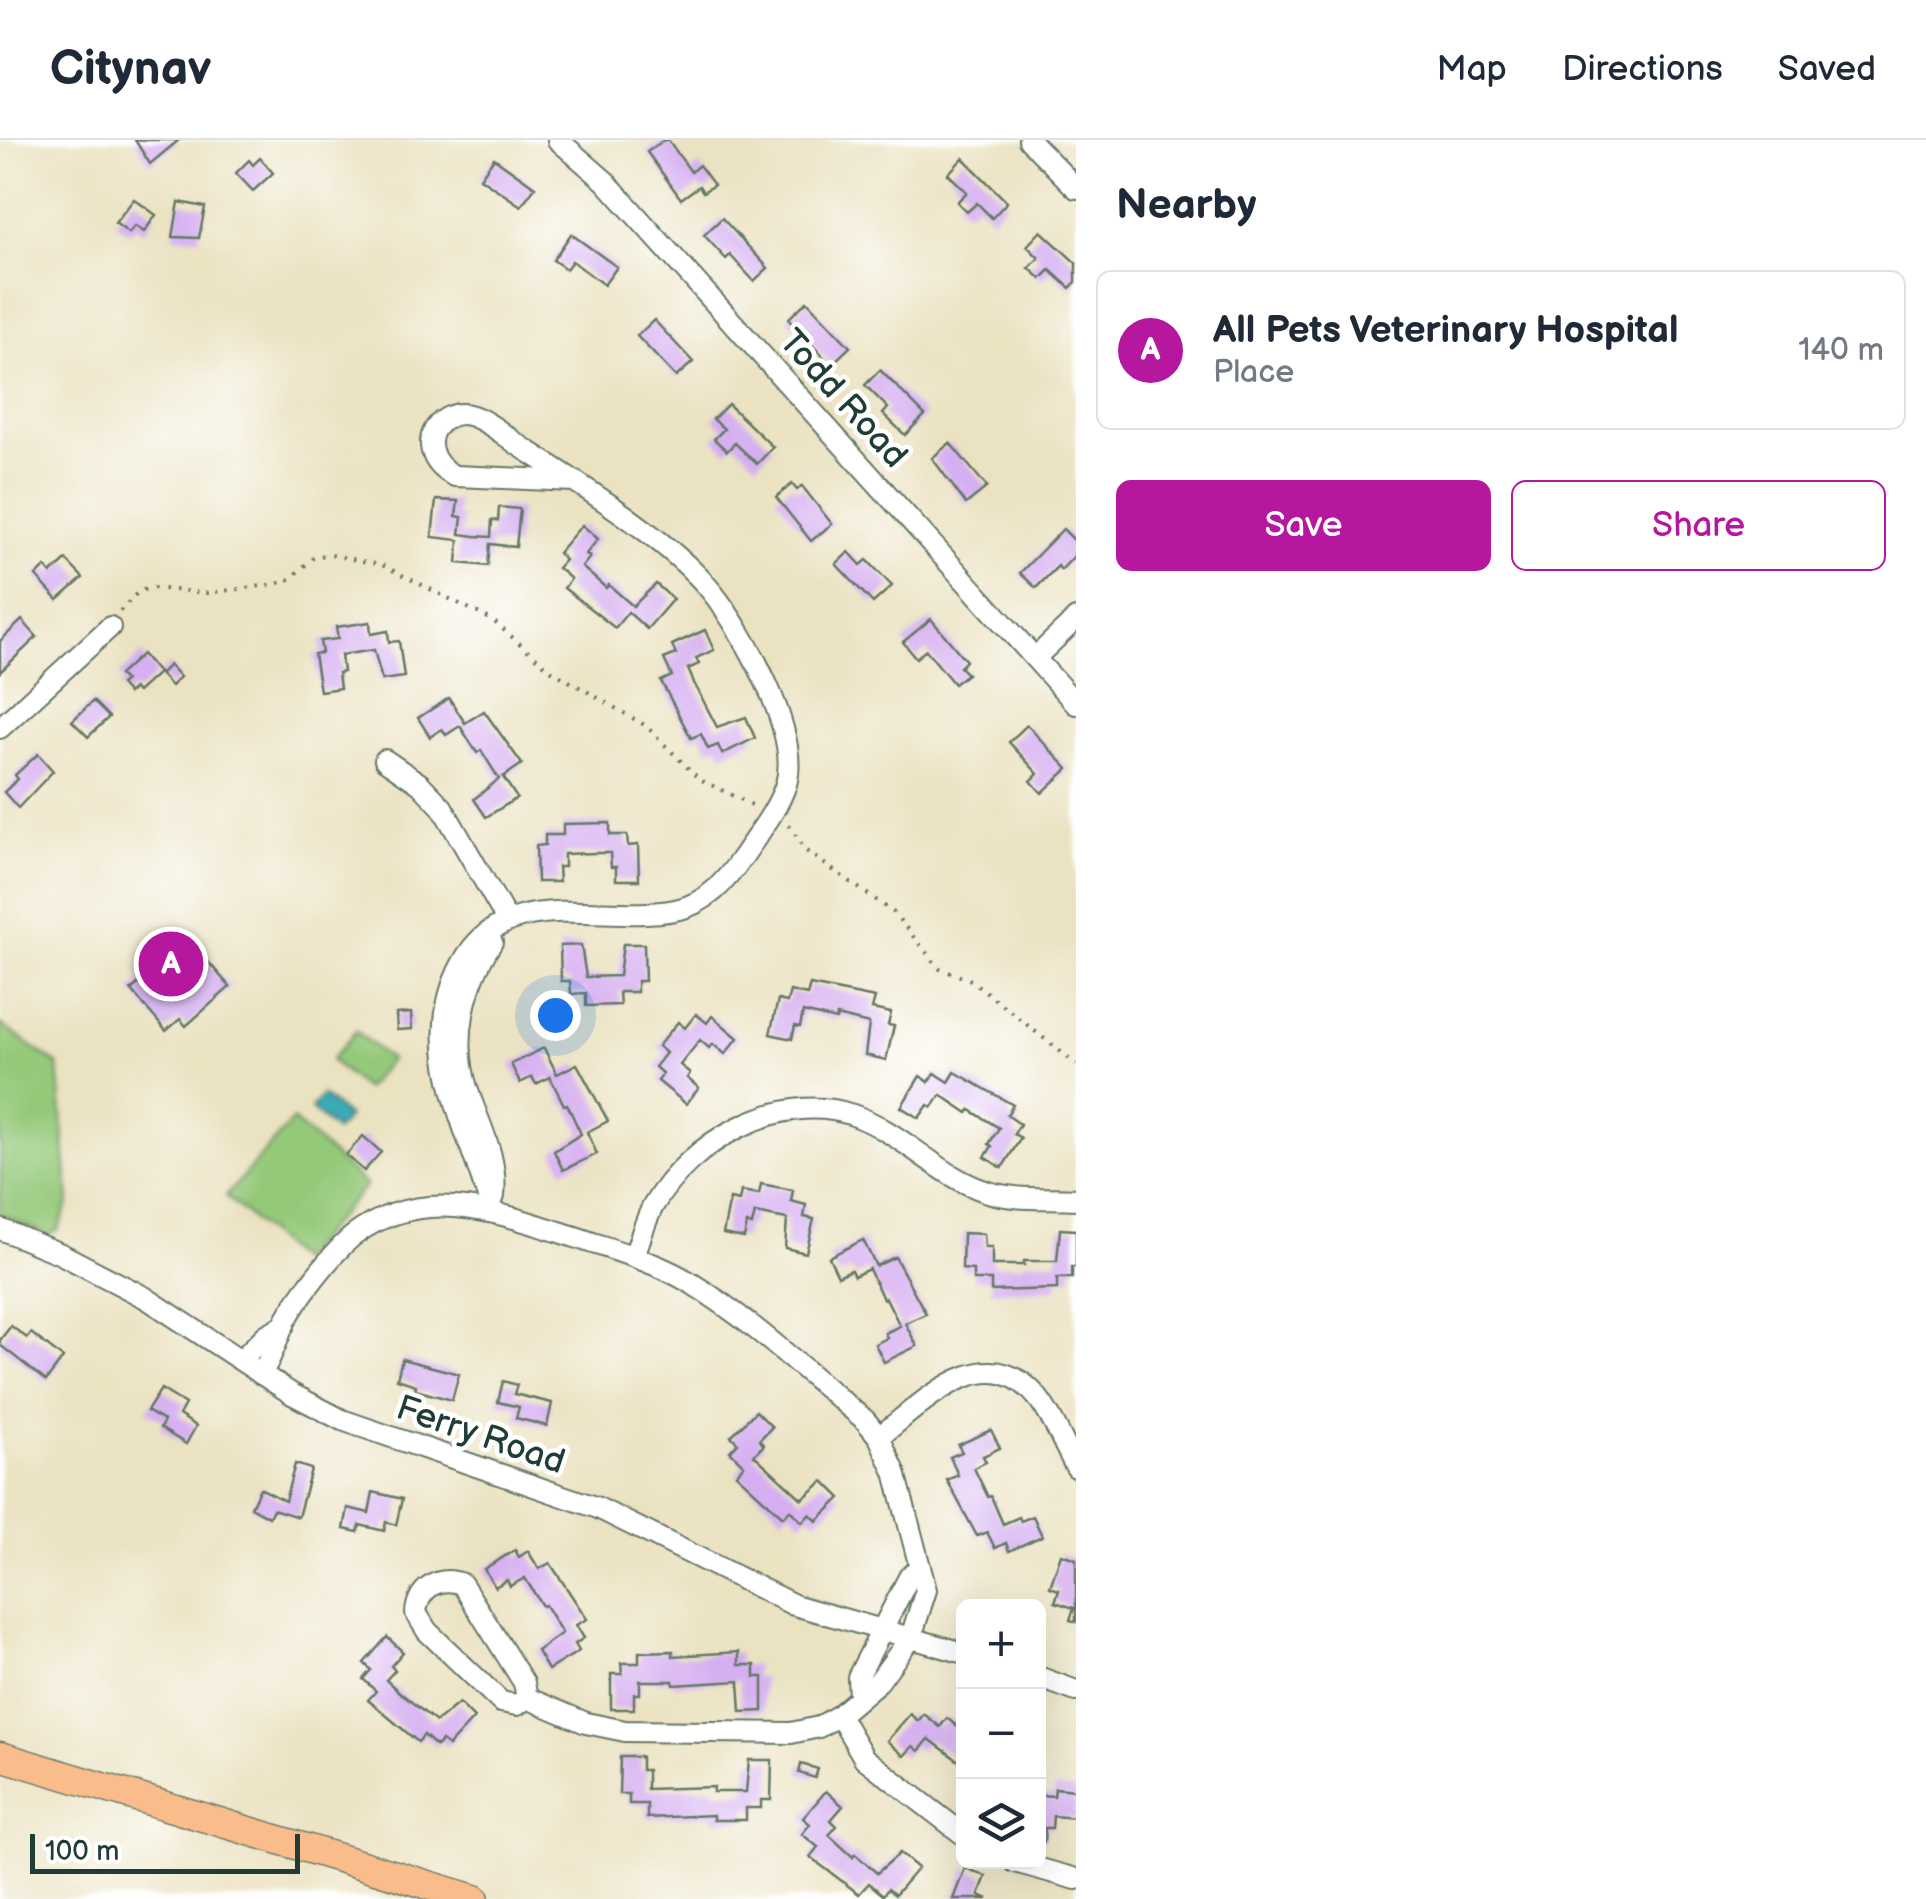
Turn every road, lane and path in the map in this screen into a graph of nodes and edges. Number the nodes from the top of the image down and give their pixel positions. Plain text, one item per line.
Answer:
1 (558, 140) edge
2 (1029, 140) edge
3 (1076, 188) edge
4 (575, 481) junction
5 (1076, 618) edge
6 (110, 628) joint
7 (1035, 658) junction
8 (1076, 704) edge
9 (0, 728) edge
10 (384, 760) dead end
11 (771, 813) junction
12 (508, 920) junction
13 (1076, 1064) edge
14 (1076, 1199) edge
15 (492, 1210) junction
16 (0, 1229) edge
17 (634, 1256) junction
18 (284, 1325) junction
19 (242, 1360) junction
20 (261, 1374) junction
21 (879, 1437) junction
22 (1076, 1467) edge
23 (920, 1567) junction
24 (882, 1630) junction
25 (910, 1637) junction
26 (956, 1651) edge
27 (1046, 1681) edge
28 (1076, 1691) edge
29 (858, 1696) junction
30 (527, 1698) junction
31 (839, 1715) junction
32 (0, 1756) edge
33 (956, 1829) edge
34 (1040, 1869) edge
35 (1076, 1879) edge
36 (475, 1899) edge

1 - 7 street, Todd Road
2 - 3 street
4 - 4 street
4 - 11 street
5 - 7 street
6 - 9 street
6 - 11 path
7 - 8 street, Todd Road
10 - 12 street
11 - 12 street
11 - 13 path
12 - 15 street
14 - 17 street
15 - 17 street
15 - 18 street
16 - 19 street, Ferry Road
17 - 21 street
18 - 19 street
18 - 20 street
19 - 20 street, Ferry Road
20 - 24 street, Ferry Road
21 - 22 street
21 - 23 street
23 - 24 street
23 - 25 street
24 - 25 street, Ferry Road
24 - 29 street
25 - 26 street, Ferry Road
25 - 29 street
27 - 28 street
29 - 31 street
30 - 30 street
30 - 31 street
31 - 33 street
32 - 36 main road
34 - 35 street

